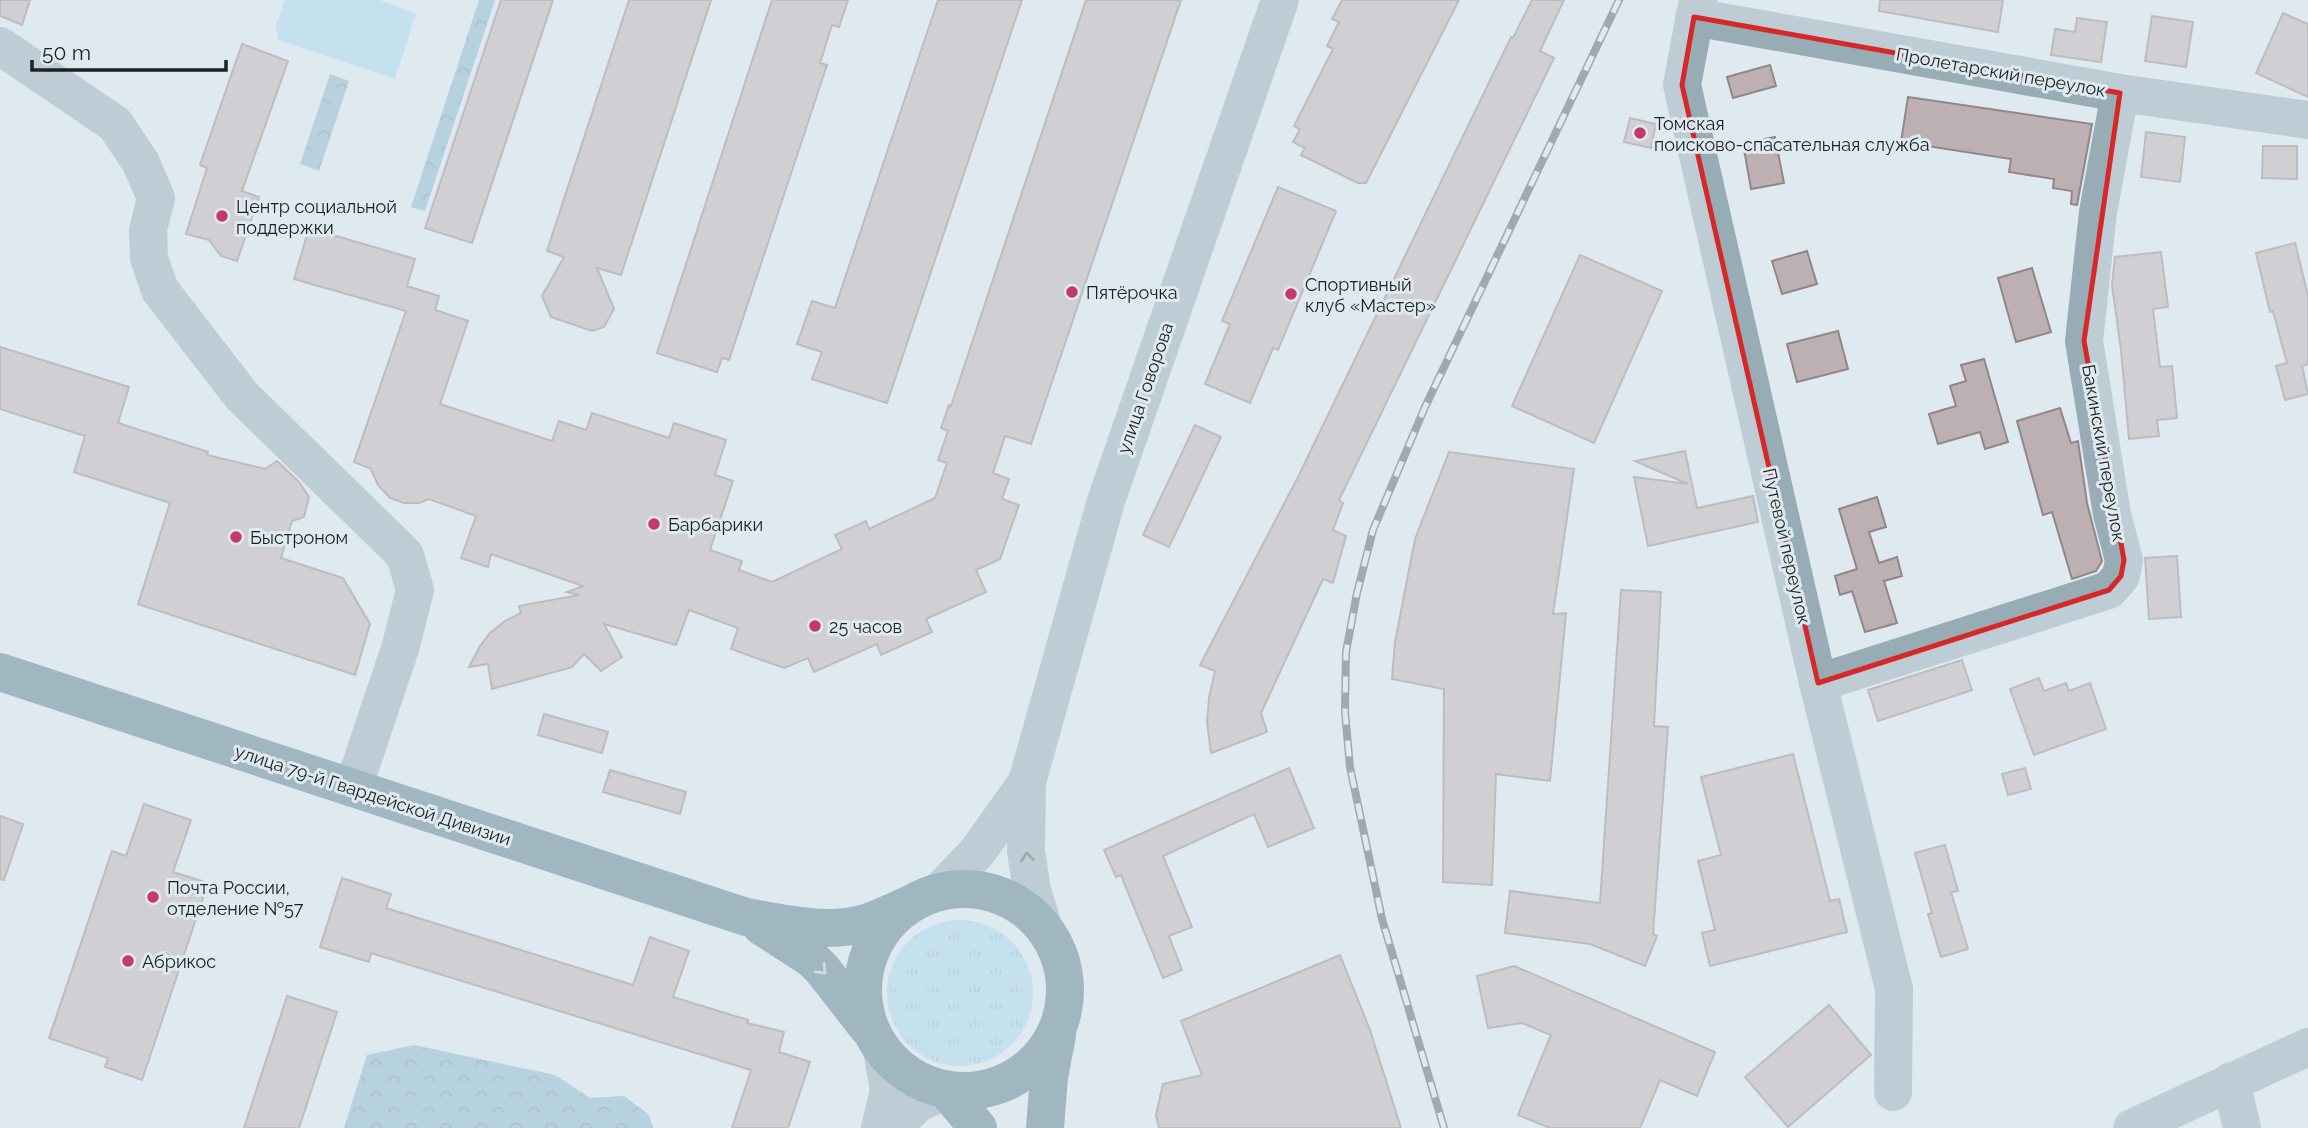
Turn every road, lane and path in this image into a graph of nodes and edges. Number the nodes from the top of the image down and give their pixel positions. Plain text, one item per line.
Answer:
1 (1280, 0) edge
2 (1696, 9) edge
3 (0, 46) edge
4 (2120, 93) junction
5 (2308, 120) edge
6 (0, 672) edge
7 (1818, 683) junction
8 (1027, 782) junction
9 (352, 788) junction
10 (927, 896) junction
11 (747, 917) junction
12 (1042, 923) junction
13 (1059, 1026) junction
14 (877, 1041) junction
15 (2308, 1047) edge
16 (2231, 1081) junction
17 (946, 1090) junction
18 (1893, 1092) dead end
19 (880, 1128) edge
20 (892, 1128) edge
21 (978, 1128) edge
22 (1045, 1128) edge
23 (2132, 1128) edge
24 (2242, 1128) edge

1 - 8 street, улица Говорова
2 - 4 street, Пролетарский переулок
2 - 7 street, Путевой переулок
3 - 9 street
4 - 5 street, Пролетарский переулок
4 - 7 street, Бакинский переулок
6 - 9 main road, улица 79-й Гвардейской Дивизии
7 - 18 street, Путевой переулок
8 - 10 street, улица Говорова
12 -> 8 street, улица Говорова
9 - 11 main road, улица 79-й Гвардейской Дивизии
10 - 11 main road, улица 79-й Гвардейской Дивизии
10 - 12 main road
10 - 14 main road
11 -> 14 main road, улица 79-й Гвардейской Дивизии
12 - 13 main road
13 - 17 main road
13 - 22 main road
14 - 17 main road
14 - 19 street
15 - 16 street
16 - 23 street
16 - 24 street
17 - 20 street
17 - 21 main road

